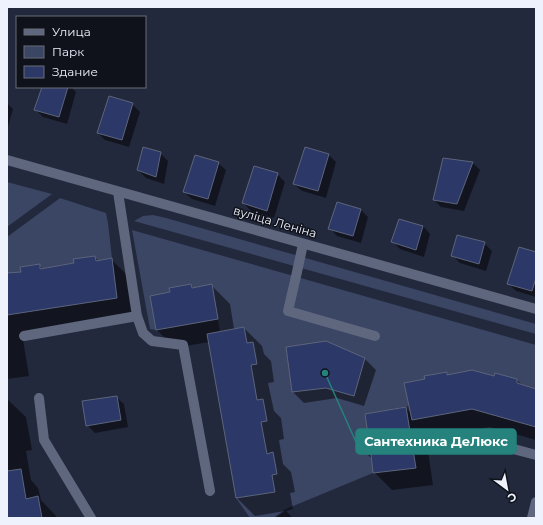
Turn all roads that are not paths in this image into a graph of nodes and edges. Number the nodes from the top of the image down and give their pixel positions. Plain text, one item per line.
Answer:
1 (7, 160) edge
2 (118, 192) junction
3 (303, 244) junction
4 (536, 309) edge
5 (137, 316) junction
6 (24, 336) dead end
7 (375, 336) dead end
8 (39, 398) dead end
9 (429, 442) dead end
10 (536, 455) edge
11 (210, 491) dead end
12 (536, 502) edge
13 (91, 518) edge
14 (532, 518) edge

1 - 2 street, вуліца Леніна
2 - 3 street, вуліца Леніна
2 - 5 street
3 - 4 street, вуліца Леніна
3 - 7 street
5 - 6 street
5 - 11 street
8 - 13 street
9 - 10 street
12 - 14 street

